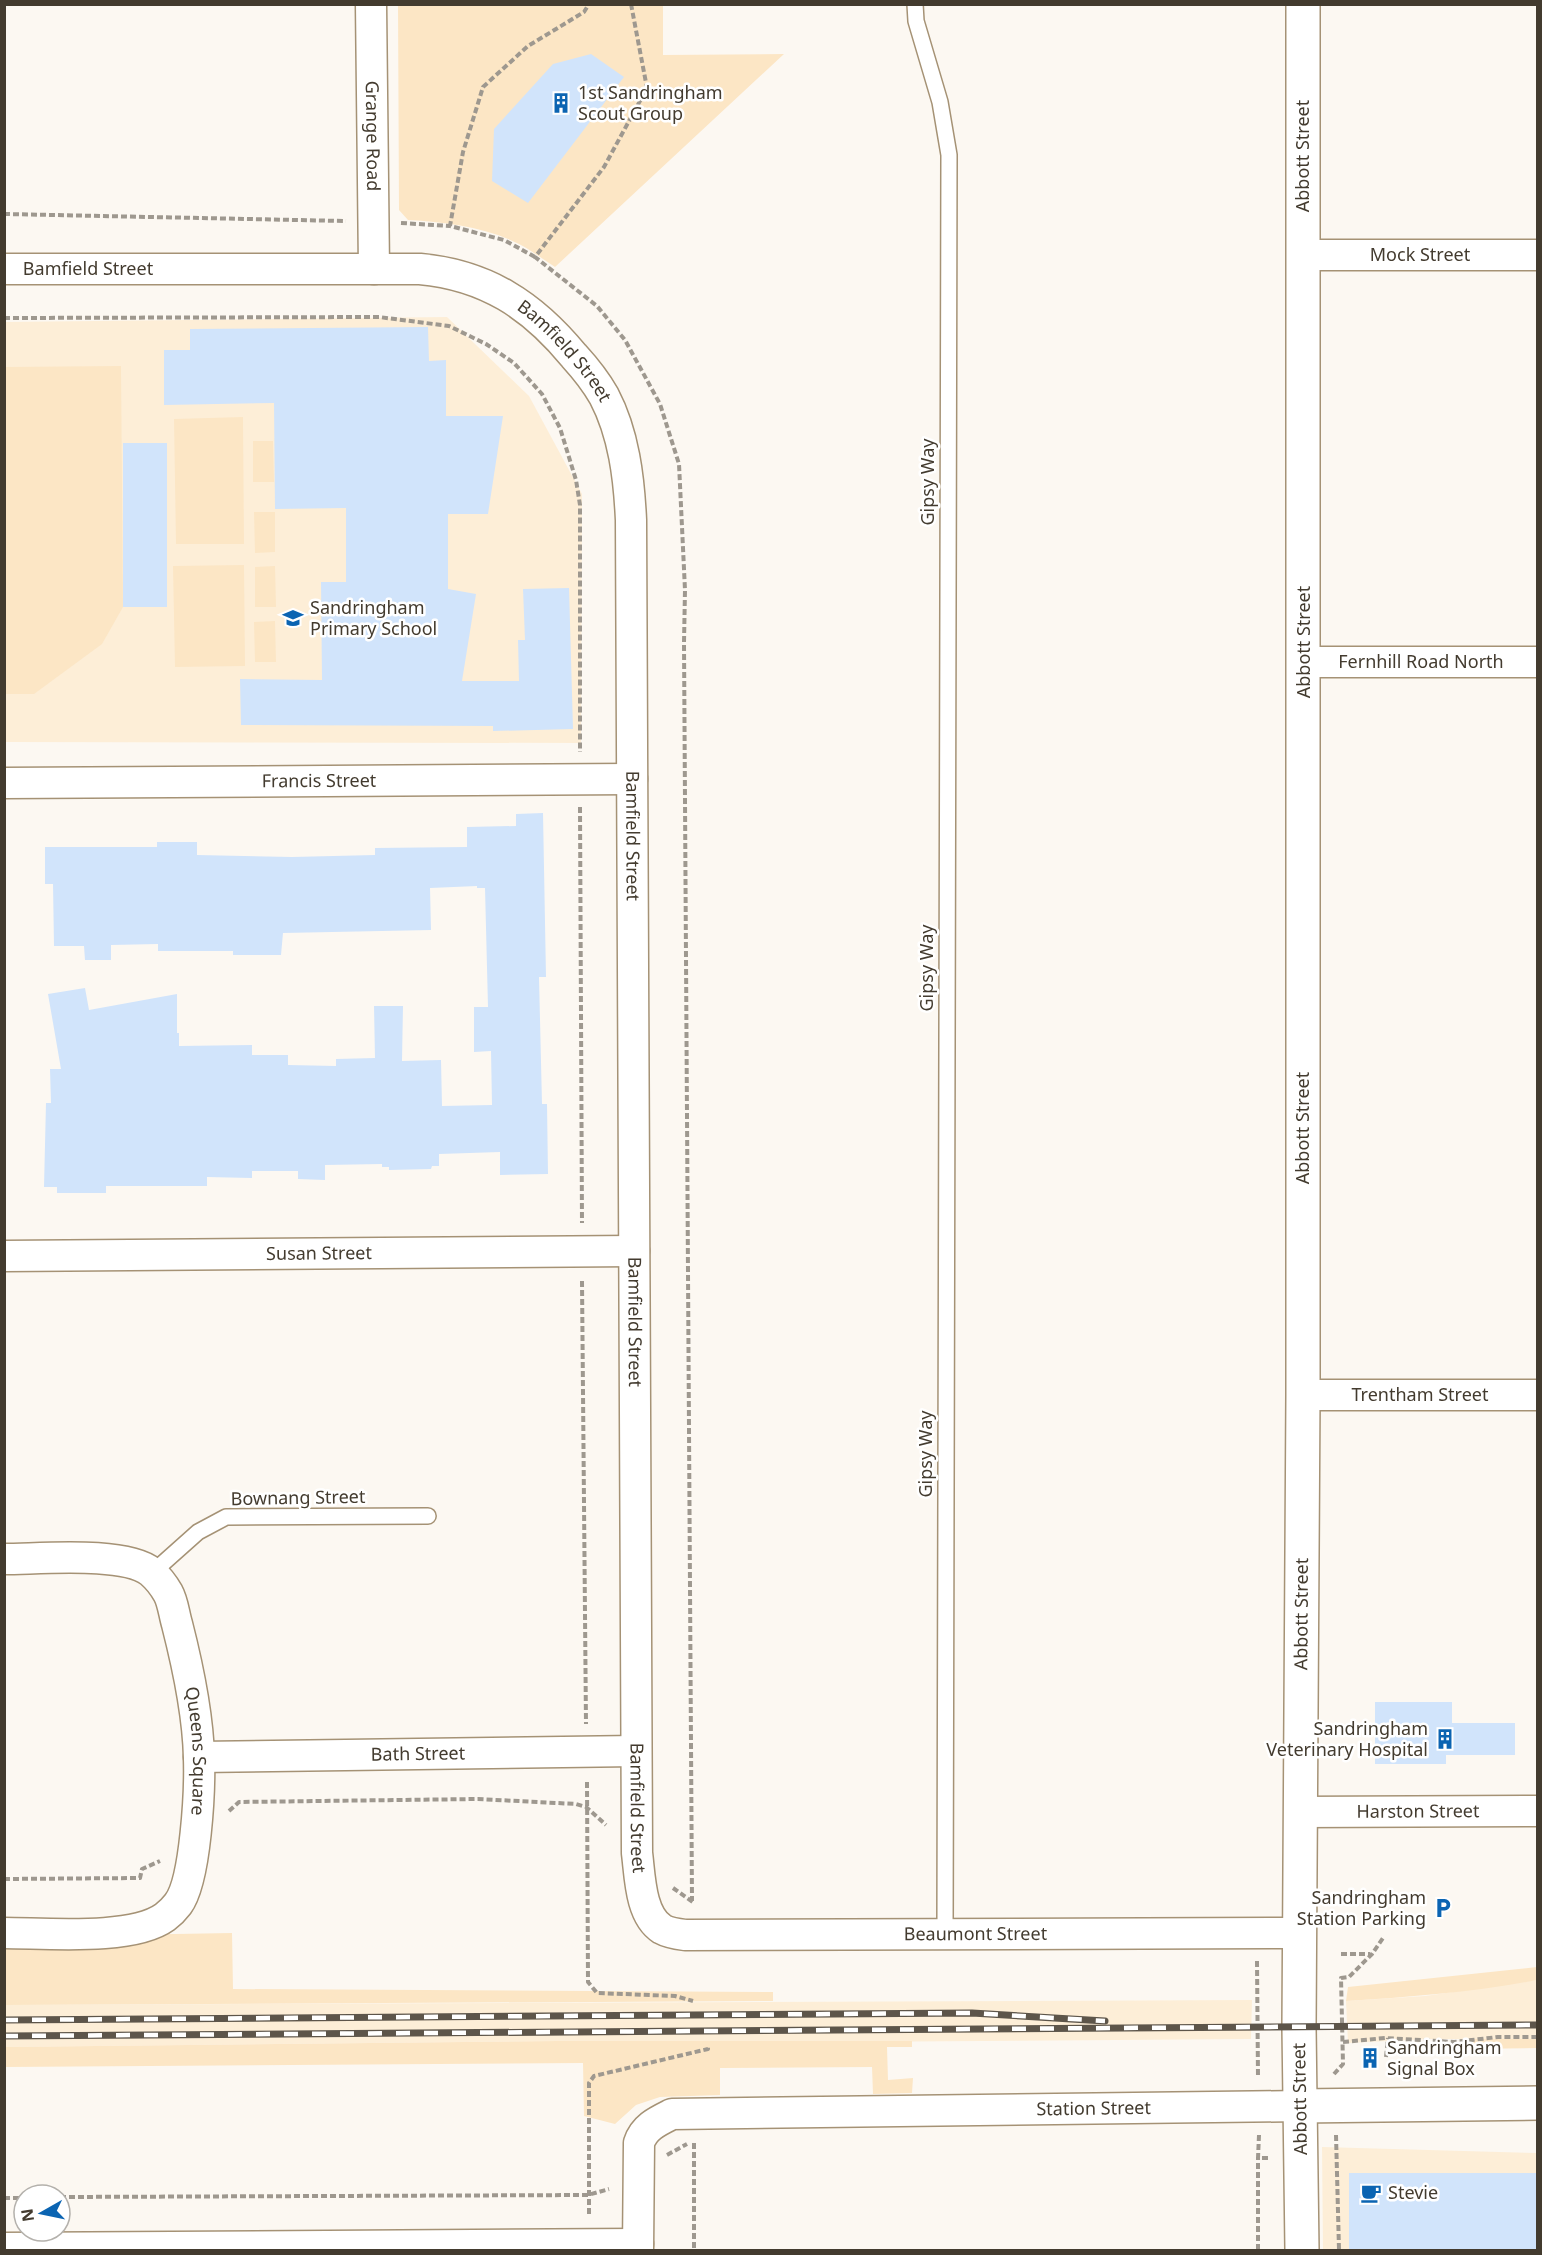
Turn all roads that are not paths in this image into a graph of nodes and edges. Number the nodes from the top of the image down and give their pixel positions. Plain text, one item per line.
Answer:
1 (371, 4) edge
2 (915, 4) edge
3 (1303, 4) edge
4 (1303, 255) junction
5 (1538, 255) edge
6 (4, 269) edge
7 (374, 269) junction
8 (1304, 662) junction
9 (1538, 662) edge
10 (632, 778) junction
11 (4, 783) edge
12 (634, 1251) junction
13 (4, 1256) edge
14 (1303, 1395) junction
15 (1538, 1395) edge
16 (428, 1516) dead end
17 (4, 1559) edge
18 (152, 1573) junction
19 (636, 1751) junction
20 (199, 1757) junction
21 (1538, 1811) edge
22 (1300, 1812) junction
23 (656, 1924) joint
24 (4, 1933) edge
25 (1299, 1933) junction
26 (945, 1935) junction
27 (1538, 2103) edge
28 (1300, 2106) junction
29 (638, 2247) edge
30 (4, 2248) edge
31 (1302, 2250) edge

1 - 7 street, Grange Road
2 - 26 lane, Gipsy Way
3 - 4 street, Abbott Street
4 - 5 street, Mock Street
4 - 8 street, Abbott Street
6 - 7 street, Bamfield Street
7 - 10 street, Bamfield Street
8 - 9 street, Fernhill Road North
8 - 14 street, Abbott Street
10 - 11 street, Francis Street
10 - 12 street, Bamfield Street
12 - 13 street, Susan Street
12 - 19 street, Bamfield Street
14 - 15 street, Trentham Street
14 - 22 street, Abbott Street
16 - 18 lane, Bownang Street
17 - 18 street
18 - 20 street, Queens Square
19 - 20 street, Bath Street
19 - 23 street, Bamfield Street
20 - 24 street, Queens Square
21 - 22 street, Harston Street
22 - 25 street, Abbott Street
23 - 26 street, Beaumont Street
25 - 26 street, Beaumont Street
25 - 28 street, Abbott Street
27 - 28 street, Station Street
28 - 29 street, Station Street
28 - 31 street, Abbott Street
29 - 30 street

